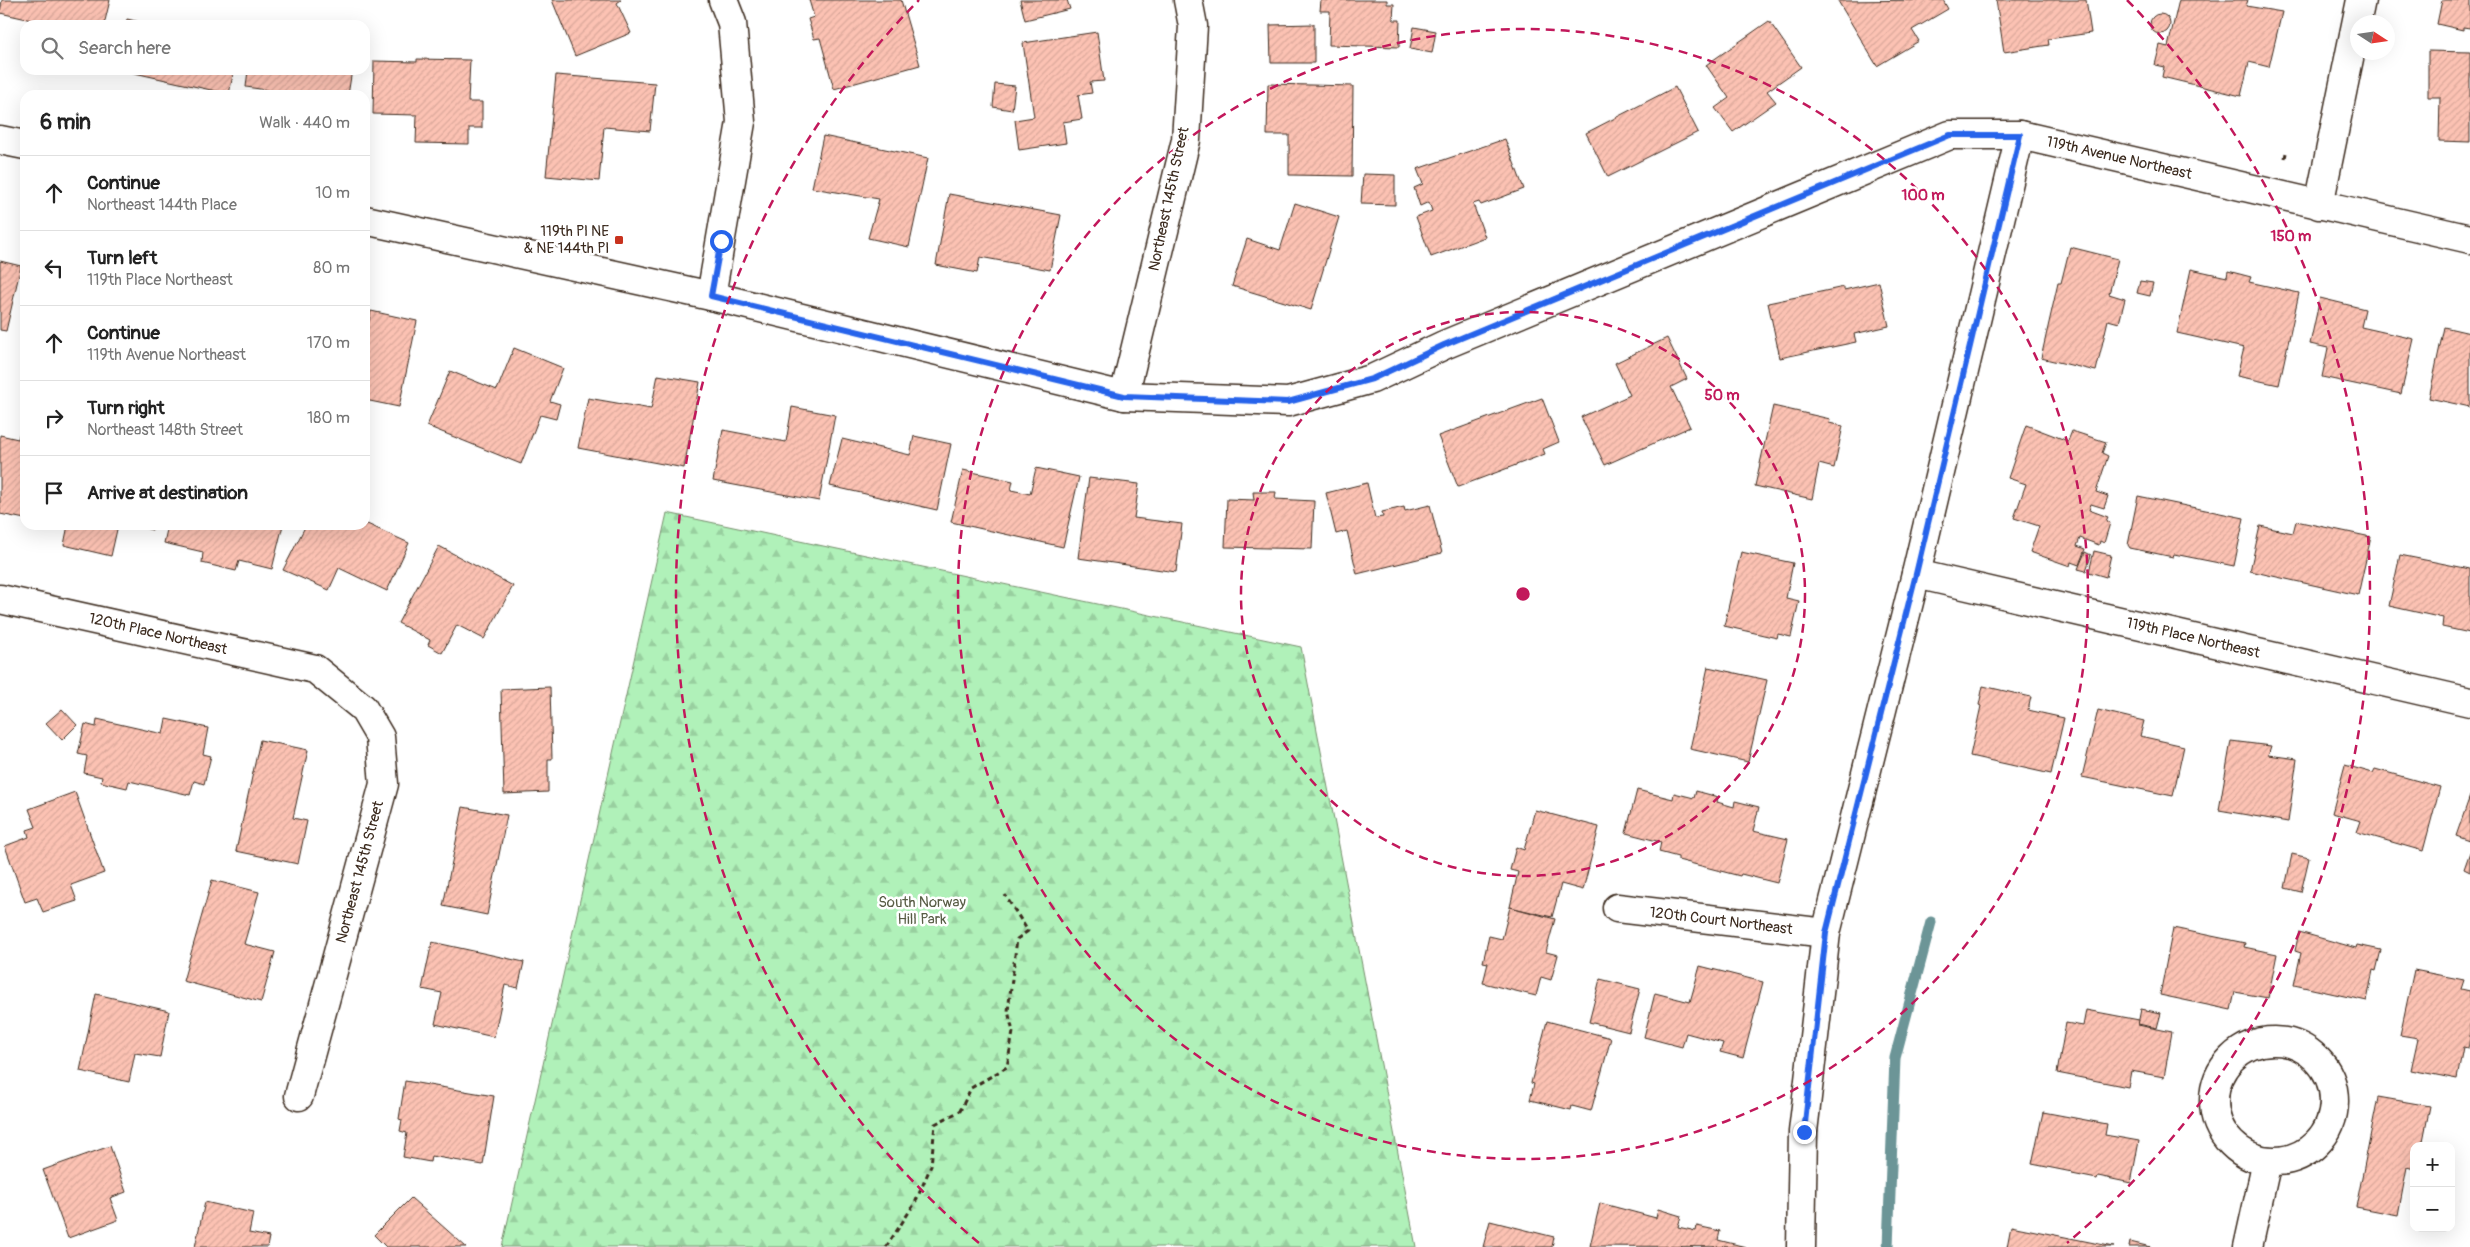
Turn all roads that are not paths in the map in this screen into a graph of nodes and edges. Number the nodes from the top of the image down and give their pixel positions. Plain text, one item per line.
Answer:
1 (723, 0) edge
2 (1188, 0) edge
3 (2360, 0) edge
4 (2020, 135) junction
5 (0, 140) edge
6 (20, 144) edge
7 (2319, 205) junction
8 (370, 221) edge
9 (2470, 239) edge
10 (711, 296) junction
11 (1124, 396) junction
12 (1916, 574) junction
13 (0, 598) edge
14 (315, 669) joint
15 (2470, 702) edge
16 (1617, 908) dead end
17 (1826, 933) junction
18 (299, 1096) dead end
19 (2267, 1161) junction
20 (1801, 1247) edge
21 (2248, 1247) edge

1 - 10 street
2 - 11 street, Northeast 145th Street
3 - 7 street
4 - 7 street, 119th Avenue Northeast
4 - 11 street, 119th Avenue Northeast
4 - 12 street
5 - 6 street
7 - 9 street, 119th Avenue Northeast
8 - 10 street
10 - 11 street
12 - 15 street, 119th Place Northeast
12 - 17 street
13 - 14 street, 120th Place Northeast
14 - 18 street, Northeast 145th Street
16 - 17 street, 120th Court Northeast
17 - 20 street
19 - 19 street
19 - 21 street

